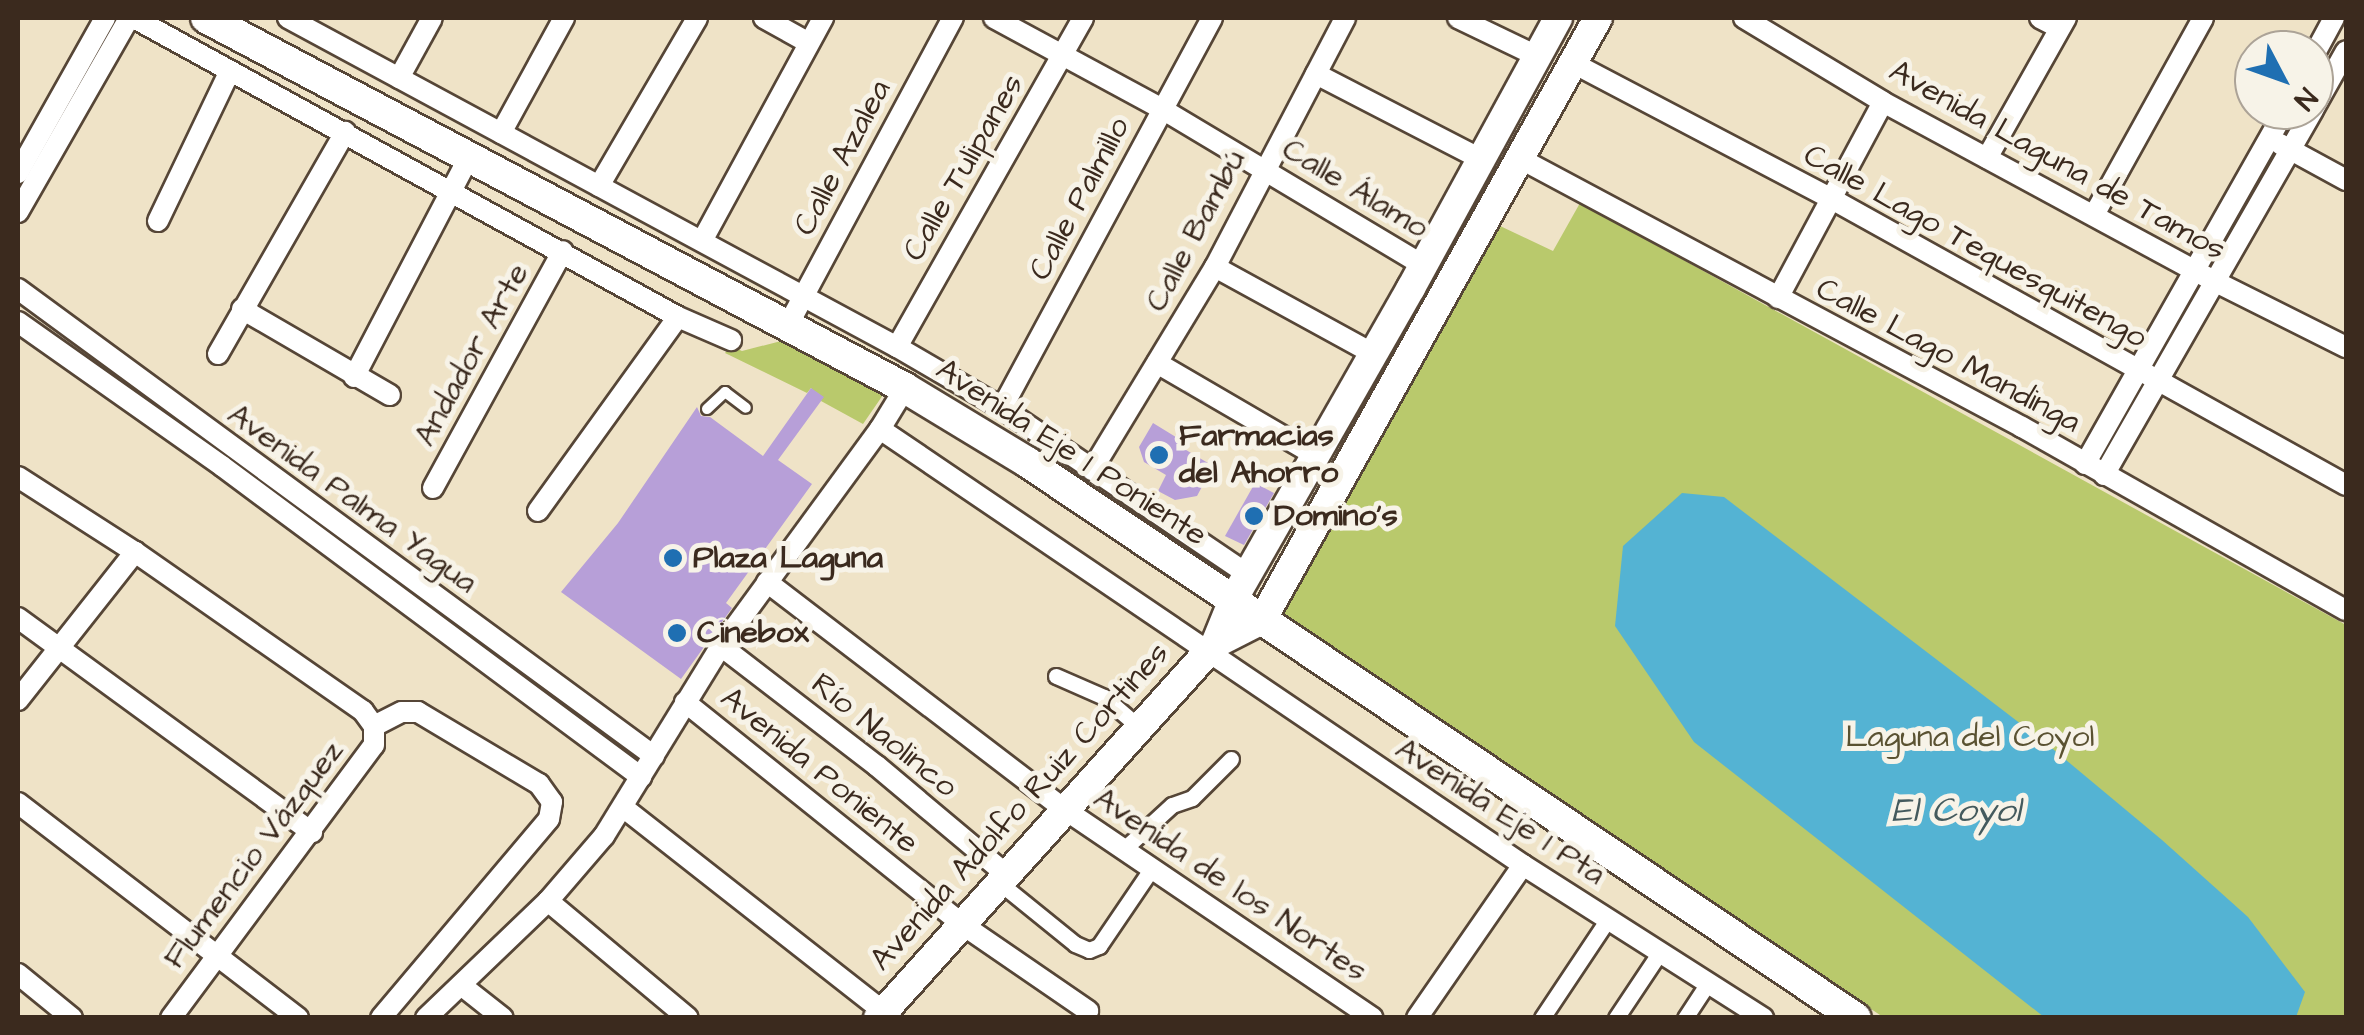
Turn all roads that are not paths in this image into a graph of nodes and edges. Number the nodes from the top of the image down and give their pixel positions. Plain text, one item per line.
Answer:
1 (105, 18) edge
2 (131, 18) edge
3 (206, 18) edge
4 (432, 18) edge
5 (564, 18) edge
6 (697, 18) edge
7 (764, 18) edge
8 (823, 18) edge
9 (953, 18) edge
10 (994, 18) edge
11 (1082, 18) edge
12 (1212, 18) edge
13 (1345, 18) edge
14 (1458, 18) edge
15 (1558, 18) edge
16 (1598, 18) edge
17 (1744, 18) edge
18 (2040, 18) edge
19 (2204, 18) edge
20 (294, 19) edge
21 (2063, 23) edge
22 (810, 43) junction
23 (1063, 54) junction
24 (1537, 56) junction
25 (1573, 63) junction
26 (229, 73) junction
27 (1316, 74) junction
28 (399, 78) junction
29 (1883, 102) junction
30 (1162, 110) junction
31 (2274, 130) edge
32 (2301, 130) edge
33 (345, 132) junction
34 (501, 133) junction
35 (2269, 139) junction
36 (2291, 149) junction
37 (470, 155) junction
38 (1519, 158) junction
39 (1988, 158) junction
40 (1480, 159) junction
41 (1264, 169) junction
42 (18, 173) edge
43 (2346, 180) edge
44 (599, 186) junction
45 (452, 190) junction
46 (1830, 198) junction
47 (18, 212) edge
48 (2094, 215) junction
49 (158, 221) dead end
50 (702, 242) junction
51 (562, 251) junction
52 (1214, 268) junction
53 (2195, 270) junction
54 (1417, 277) junction
55 (2214, 282) junction
56 (18, 289) edge
57 (802, 297) junction
58 (1778, 298) junction
59 (1439, 303) junction
60 (242, 309) junction
61 (678, 317) junction
62 (18, 322) edge
63 (787, 327) junction
64 (732, 340) dead end
65 (897, 347) junction
66 (2346, 347) edge
67 (218, 354) dead end
68 (1374, 354) junction
69 (1157, 363) junction
70 (2136, 372) junction
71 (354, 377) junction
72 (2156, 382) junction
73 (904, 388) junction
74 (390, 395) dead end
75 (746, 408) dead end
76 (1002, 408) junction
77 (707, 409) dead end
78 (880, 430) junction
79 (1321, 449) junction
80 (1355, 455) junction
81 (227, 457) junction
82 (1092, 470) junction
83 (2094, 470) junction
84 (18, 477) edge
85 (2346, 486) edge
86 (433, 488) dead end
87 (538, 512) dead end
88 (136, 552) junction
89 (767, 582) junction
90 (1242, 588) junction
91 (449, 606) junction
92 (2346, 610) edge
93 (18, 618) edge
94 (1262, 620) junction
95 (436, 624) junction
96 (721, 646) junction
97 (1211, 648) junction
98 (58, 649) junction
99 (1056, 676) dead end
100 (18, 700) edge
101 (685, 702) junction
102 (374, 726) junction
103 (1140, 728) junction
104 (654, 756) junction
105 (1231, 759) dead end
106 (641, 778) junction
107 (18, 803) edge
108 (624, 808) junction
109 (1067, 811) junction
110 (312, 832) junction
111 (1124, 849) junction
112 (1523, 865) junction
113 (1152, 868) junction
114 (1005, 880) junction
115 (548, 901) junction
116 (1608, 918) junction
117 (962, 925) junction
118 (1660, 952) junction
119 (214, 954) junction
120 (18, 974) edge
121 (1708, 982) junction
122 (461, 984) junction
123 (1088, 1012) dead end
124 (885, 1015) edge
125 (72, 1018) edge
126 (171, 1018) edge
127 (298, 1018) edge
128 (380, 1018) edge
129 (426, 1018) edge
130 (503, 1018) edge
131 (688, 1018) edge
132 (1373, 1018) edge
133 (1417, 1018) edge
134 (1542, 1018) edge
135 (1616, 1018) edge
136 (1686, 1018) edge
137 (1763, 1018) edge
138 (1856, 1018) edge

1 - 42 street
2 - 26 street
2 - 47 street
3 - 37 main road, Avenida Eje 1 Poniente
4 - 28 street
5 - 34 street
6 - 44 street
7 - 22 street
8 - 22 street
9 - 57 street, Calle Azalea
10 - 23 street, Calle Álamo
11 - 23 street, Calle Tulipanes
12 - 30 street, Calle Palmillo
13 - 27 street, Calle Bambú
14 - 24 street
15 - 24 street, Avenida Adolfo Ruiz Cortines
16 - 25 street
17 - 29 street, Avenida Laguna de Tamos
18 - 21 street
19 - 48 street
20 - 28 street, Avenida Eje 1 Poniente
21 - 39 street
22 - 50 street
23 - 30 street, Calle Álamo
23 - 65 street, Calle Tulipanes
24 - 40 street, Avenida Adolfo Ruiz Cortines
25 - 38 street
25 - 46 street, Calle Lago Tequesquitengo
26 - 33 street
26 - 49 street
27 - 40 street
27 - 41 street, Calle Bambú
28 - 34 street, Avenida Eje 1 Poniente
29 - 39 street, Avenida Laguna de Tamos
29 - 46 street
30 - 41 street, Calle Álamo
30 - 76 street, Calle Palmillo
31 - 35 street
32 - 36 street
33 - 45 street
33 - 60 street
34 - 44 street, Avenida Eje 1 Poniente
35 - 36 street
35 - 53 street
36 - 43 street
36 - 55 street
37 - 45 street
37 - 63 main road, Avenida Eje 1 Poniente
38 - 58 street, Calle Lago Mandinga
38 - 59 street
39 - 48 street, Avenida Laguna de Tamos
40 - 54 street, Avenida Adolfo Ruiz Cortines
41 - 52 street, Calle Bambú
41 - 54 street, Calle Álamo
44 - 50 street, Avenida Eje 1 Poniente
45 - 51 street
45 - 71 street
46 - 58 street
46 - 70 street, Calle Lago Tequesquitengo
48 - 53 street, Avenida Laguna de Tamos
50 - 57 street, Avenida Eje 1 Poniente
51 - 61 street
51 - 86 street, Andador Arte
52 - 68 street
52 - 69 street, Calle Bambú
53 - 55 street, Avenida Laguna de Tamos
53 - 70 street
54 - 59 street
54 - 68 street, Avenida Adolfo Ruiz Cortines
55 - 66 street, Avenida Laguna de Tamos
55 - 72 street
56 - 81 street, Avenida Palma Yagua
57 - 63 street, Calle Azalea
57 - 65 street, Avenida Eje 1 Poniente
58 - 83 street, Calle Lago Mandinga
59 - 80 street
60 - 67 street
60 - 71 street
61 - 64 street
61 - 87 street
62 - 81 street
63 - 73 main road, Avenida Eje 1 Poniente
65 - 76 street, Avenida Eje 1 Poniente
68 - 79 street, Avenida Adolfo Ruiz Cortines
69 - 79 street
69 - 82 street, Calle Bambú
70 - 72 street, Calle Lago Tequesquitengo
70 - 83 street
71 - 74 street
72 - 83 street
72 - 85 street, Calle Lago Tequesquitengo
73 - 78 street
73 - 90 main road, Avenida Eje 1 Poniente
75 - 77 lane
76 - 82 street, Avenida Eje 1 Poniente
78 - 89 street
78 - 97 street, Avenida Eje 1 Pta
79 - 80 street
79 - 90 street, Avenida Adolfo Ruiz Cortines
80 - 94 street
81 - 91 street, Avenida Palma Yagua
81 - 95 street
82 - 90 street, Avenida Eje 1 Poniente
83 - 92 street, Calle Lago Mandinga
84 - 88 street
88 - 98 street
88 - 102 street
89 - 96 street
89 - 109 street, Avenida de los Nortes
90 - 94 main road, Avenida Eje 1 Poniente
90 - 97 street, Avenida Adolfo Ruiz Cortines
91 - 95 street
91 - 104 street, Avenida Palma Yagua
93 - 98 street
94 - 97 street, Avenida Adolfo Ruiz Cortines
94 - 138 main road, Avenida Eje 1 Poniente
95 - 106 street
96 - 101 street
96 - 114 street, Río Naolinco
97 - 103 street, Avenida Adolfo Ruiz Cortines
97 - 112 street, Avenida Eje 1 Pta
98 - 100 street
98 - 110 street
99 - 103 street
101 - 104 street
101 - 117 street, Avenida Poniente
102 - 110 street, Flumencio Vázquez
102 - 128 street
103 - 109 street, Avenida Adolfo Ruiz Cortines
104 - 106 street
105 - 111 street
106 - 108 street
107 - 119 street
108 - 115 street
108 - 124 street
109 - 111 street, Avenida de los Nortes
109 - 114 street, Avenida Adolfo Ruiz Cortines
110 - 119 street, Flumencio Vázquez
111 - 113 street, Avenida de los Nortes
112 - 116 street, Avenida Eje 1 Pta
112 - 133 street
113 - 114 street
113 - 132 street, Avenida de los Nortes
114 - 117 street, Avenida Adolfo Ruiz Cortines
115 - 122 street
115 - 131 street
116 - 118 street, Avenida Eje 1 Pta
116 - 134 street
117 - 123 street, Avenida Poniente
117 - 124 street, Avenida Adolfo Ruiz Cortines
118 - 121 street, Avenida Eje 1 Pta
118 - 135 street
119 - 126 street, Flumencio Vázquez
119 - 127 street
120 - 125 street
121 - 136 street
121 - 137 street, Avenida Eje 1 Pta
122 - 129 street
122 - 130 street

